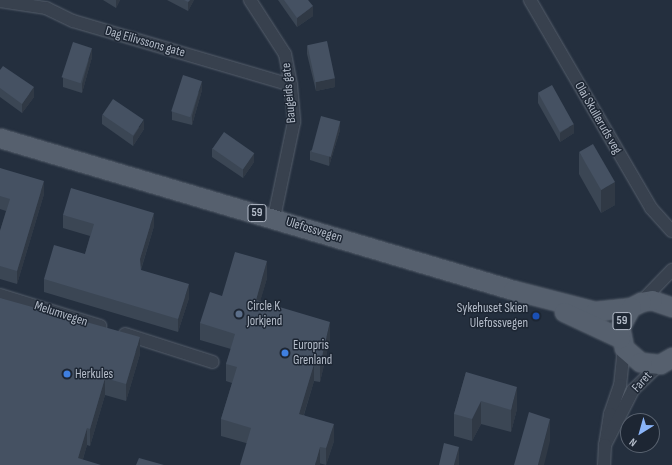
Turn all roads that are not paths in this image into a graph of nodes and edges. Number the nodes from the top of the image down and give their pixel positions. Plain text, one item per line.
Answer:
1 (250, 0) edge
2 (530, 0) edge
3 (0, 1) edge
4 (43, 4) edge
5 (291, 85) junction
6 (0, 138) edge
7 (274, 218) junction
8 (672, 230) edge
9 (672, 270) edge
10 (513, 290) junction
11 (0, 295) edge
12 (636, 305) junction
13 (672, 307) edge
14 (622, 343) junction
15 (666, 361) edge
16 (213, 362) dead end
17 (605, 445) junction
18 (604, 465) edge

1 - 5 street, Baugeids gate
2 - 8 street, Olai Skulleruds veg
3 - 4 street, Dag Eilivssons gate
4 - 5 street, Dag Eilivssons gate
5 - 7 street, Baugeids gate
6 - 7 main road, Ulefossvegen / 59
7 - 10 main road, Ulefossvegen / 59
9 - 12 street
10 - 12 main road, Ulefossvegen / 59
10 - 14 main road, Ulefossvegen / 59
11 - 16 street, Melumvegen
12 - 13 main road, 59
12 - 14 main road, 59
14 - 15 main road, 59
14 - 17 street, Faret
15 - 17 street, Faret
17 - 18 street, Faret

